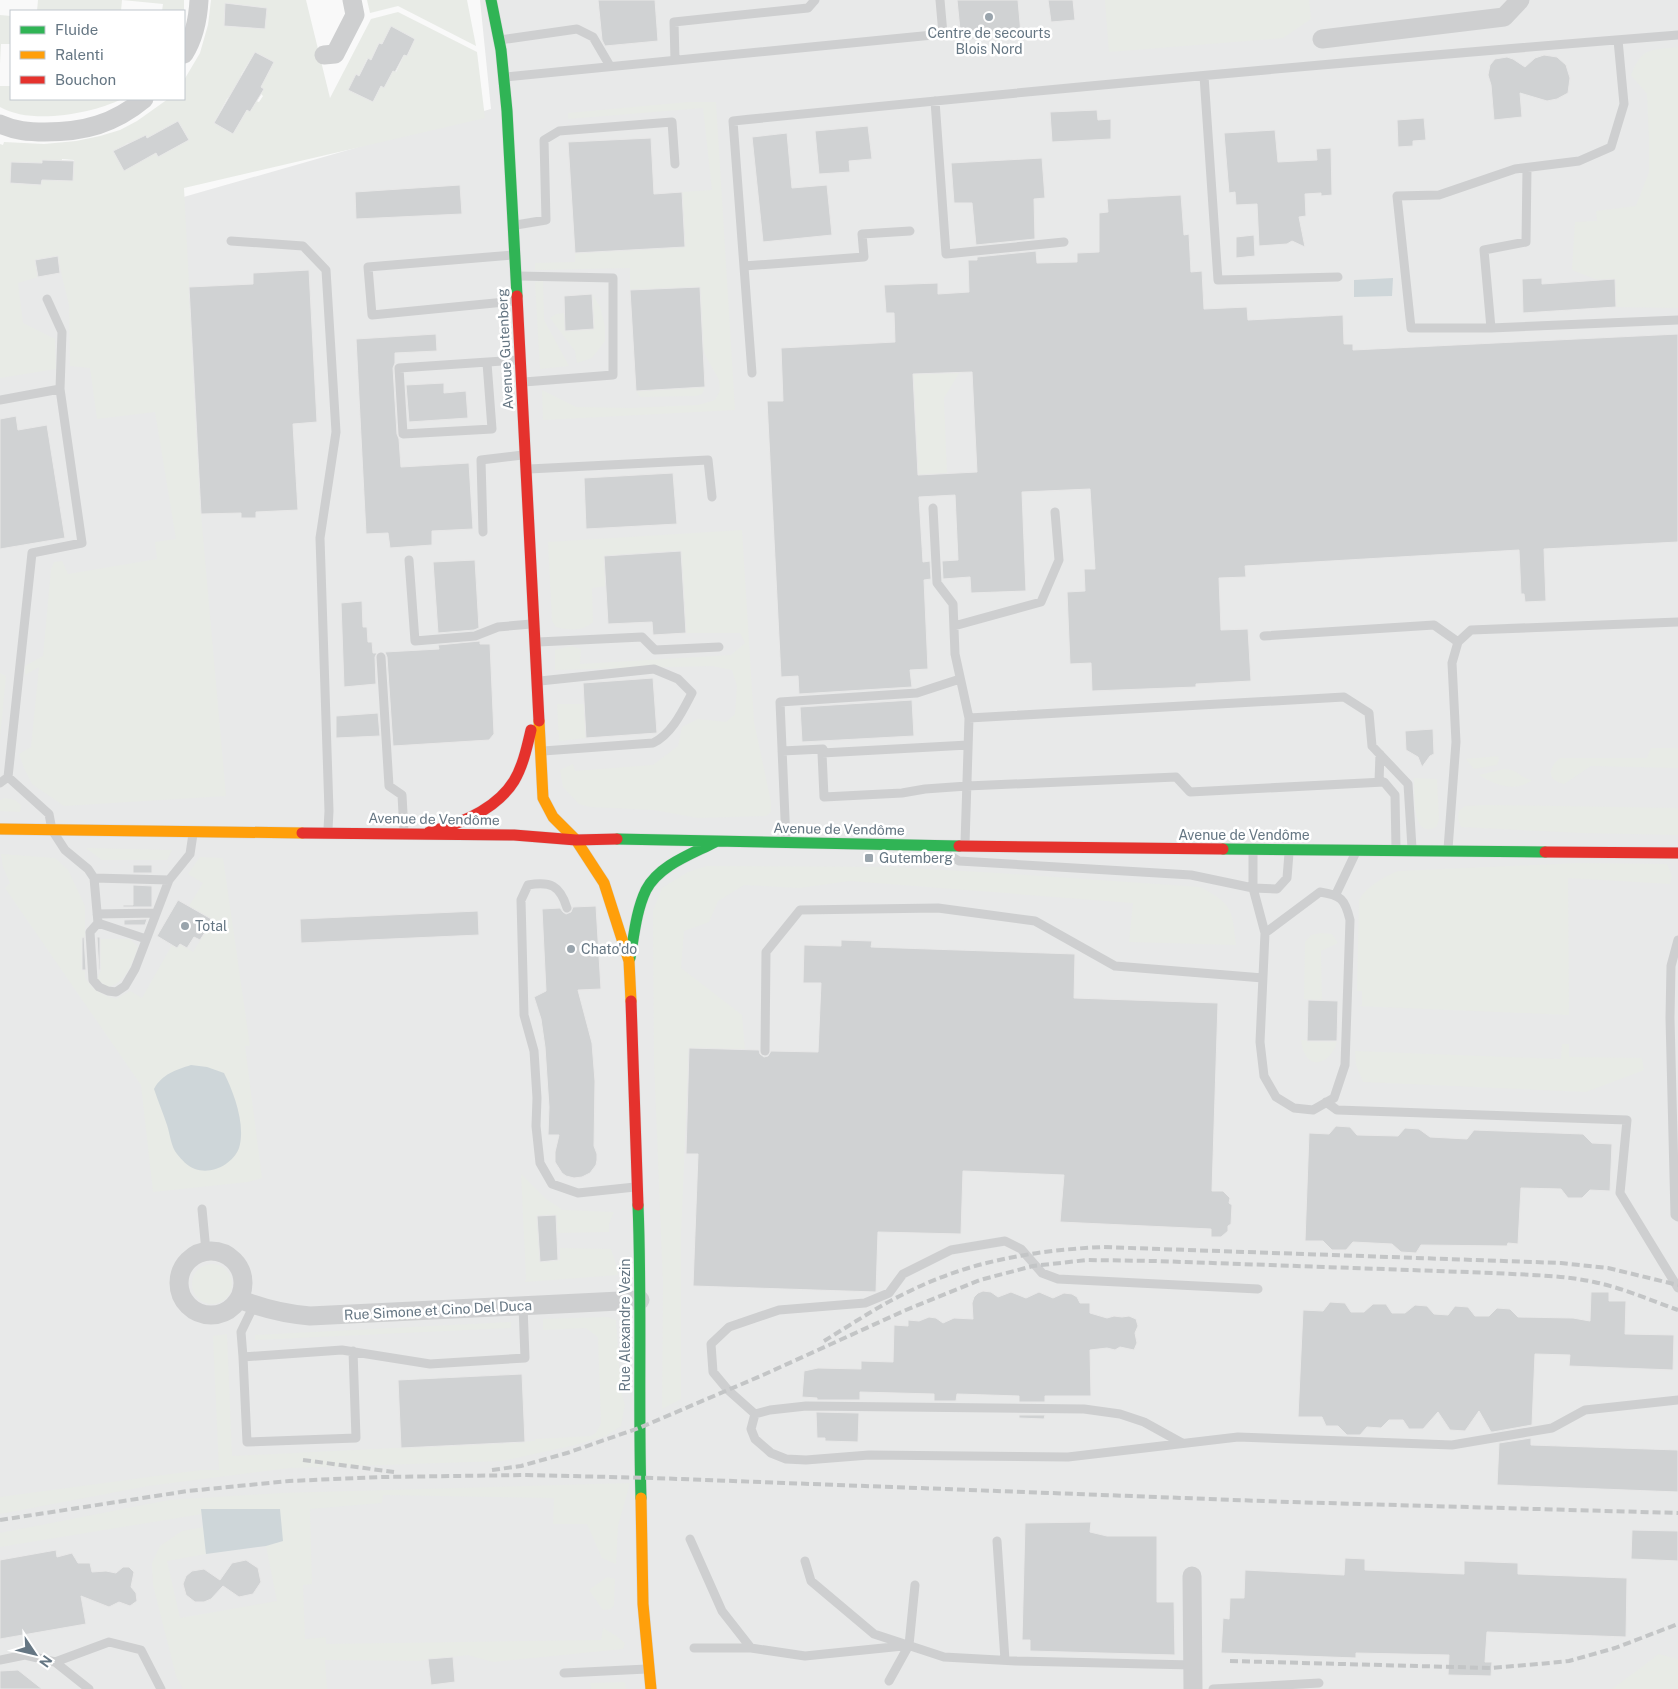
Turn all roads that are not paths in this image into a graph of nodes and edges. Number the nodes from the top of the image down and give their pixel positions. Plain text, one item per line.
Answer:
1 (199, 0) edge
2 (352, 0) edge
3 (491, 0) edge
4 (814, 0) edge
5 (940, 0) edge
6 (1520, 0) edge
7 (1678, 35) edge
8 (1322, 39) dead end
9 (499, 40) junction
10 (1618, 40) junction
11 (185, 53) edge
12 (324, 55) dead end
13 (675, 60) junction
14 (610, 66) junction
15 (1204, 76) junction
16 (503, 77) junction
17 (143, 100) edge
18 (935, 100) junction
19 (0, 124) edge
20 (675, 164) dead end
21 (1527, 168) junction
22 (513, 225) junction
23 (910, 231) dead end
24 (231, 241) dead end
25 (1064, 242) dead end
26 (515, 255) junction
27 (744, 266) junction
28 (516, 276) junction
29 (1338, 277) dead end
30 (47, 299) dead end
31 (517, 301) junction
32 (1678, 320) edge
33 (1491, 328) junction
34 (520, 360) junction
35 (487, 363) junction
36 (752, 373) dead end
37 (522, 382) junction
38 (60, 389) junction
39 (0, 400) edge
40 (526, 455) junction
41 (526, 469) junction
42 (712, 496) dead end
43 (933, 508) dead end
44 (1055, 512) dead end
45 (483, 532) dead end
46 (409, 560) dead end
47 (1678, 622) edge
48 (534, 623) junction
49 (954, 626) junction
50 (1264, 636) dead end
51 (535, 642) junction
52 (1458, 642) junction
53 (719, 647) dead end
54 (381, 657) dead end
55 (960, 679) junction
56 (537, 681) junction
57 (538, 697) junction
58 (969, 718) junction
59 (968, 745) junction
60 (540, 751) junction
61 (782, 751) junction
62 (822, 753) junction
63 (1380, 754) junction
64 (8, 777) junction
65 (1379, 782) junction
66 (0, 783) edge
67 (967, 786) junction
68 (0, 829) edge
69 (52, 830) junction
70 (193, 831) junction
71 (328, 832) junction
72 (404, 834) junction
73 (576, 840) junction
74 (715, 842) junction
75 (786, 844) junction
76 (933, 846) junction
77 (965, 847) junction
78 (1253, 850) junction
79 (1289, 850) junction
80 (1357, 850) junction
81 (1396, 851) junction
82 (1412, 851) junction
83 (1448, 851) junction
84 (1678, 853) edge
85 (94, 878) junction
86 (169, 880) junction
87 (1253, 888) junction
88 (1336, 894) junction
89 (567, 908) dead end
90 (156, 913) junction
91 (97, 914) junction
92 (98, 924) junction
93 (1265, 933) junction
94 (146, 938) junction
95 (1678, 940) edge
96 (629, 962) junction
97 (1263, 978) junction
98 (765, 1051) dead end
99 (1326, 1102) junction
100 (638, 1187) junction
101 (202, 1209) dead end
102 (1678, 1217) edge
103 (206, 1251) junction
104 (1678, 1288) edge
105 (1258, 1289) dead end
106 (640, 1300) junction
107 (246, 1302) junction
108 (523, 1306) junction
109 (353, 1352) junction
110 (243, 1357) junction
111 (1678, 1400) edge
112 (755, 1414) junction
113 (1182, 1443) junction
114 (690, 1539) dead end
115 (998, 1540) dead end
116 (806, 1561) dead end
117 (1192, 1576) dead end
118 (915, 1585) dead end
119 (909, 1645) junction
120 (694, 1648) dead end
121 (751, 1648) junction
122 (0, 1660) edge
123 (1005, 1660) junction
124 (55, 1662) junction
125 (1193, 1665) junction
126 (650, 1669) junction
127 (564, 1673) dead end
128 (888, 1680) dead end
129 (1319, 1683) dead end
130 (89, 1689) edge
131 (161, 1689) edge
132 (652, 1689) edge
133 (1193, 1689) edge
134 (1213, 1689) edge

1 - 11 street
2 - 12 street
3 - 9 main road, Avenue Gutenberg
4 - 13 lane
5 - 13 lane
6 - 8 street
7 - 10 lane
9 - 14 lane
9 - 16 main road, Avenue Gutenberg
10 - 15 lane
10 - 21 lane
13 - 14 lane
14 - 16 lane
15 - 18 lane
15 - 29 lane
16 - 22 main road, Avenue Gutenberg
17 - 19 street
18 - 25 lane
18 - 27 lane
20 - 22 lane
21 - 33 lane
21 - 33 lane
22 - 26 main road, Avenue Gutenberg
23 - 27 lane
24 - 71 lane
26 - 28 main road, Avenue Gutenberg
26 - 31 lane
27 - 36 lane
28 - 31 main road, Avenue Gutenberg
28 - 37 lane
30 - 38 lane
31 - 34 main road, Avenue Gutenberg
32 - 33 lane
34 - 35 lane
34 - 37 main road, Avenue Gutenberg
35 - 35 lane
37 - 40 main road, Avenue Gutenberg
38 - 39 lane
38 - 64 lane
40 - 41 main road, Avenue Gutenberg
40 - 45 lane
41 - 42 lane
41 - 48 main road, Avenue Gutenberg
43 - 49 lane
44 - 49 lane
46 - 48 lane
47 - 52 lane
48 - 51 main road, Avenue Gutenberg
49 - 55 lane
50 - 52 lane
51 - 53 lane
51 - 56 main road, Avenue Gutenberg
52 - 83 lane
54 - 72 lane
55 - 58 lane
55 - 61 lane
56 - 57 main road, Avenue Gutenberg
56 - 60 lane
57 - 60 main road, Avenue Gutenberg
57 - 72 main road, Avenue Gutenberg
58 - 59 lane
58 - 63 lane
59 - 62 lane
59 - 67 lane
60 - 73 main road, Avenue Gutenberg
61 - 62 lane
61 - 75 lane
62 - 67 lane
63 - 65 lane
63 - 82 lane
64 - 66 lane
64 - 69 lane
65 - 67 lane
65 - 81 lane
67 - 77 lane
68 - 69 main road, Avenue de Vendôme
69 - 70 main road, Avenue de Vendôme
69 - 85 lane
70 - 71 main road, Avenue de Vendôme
70 - 86 lane
71 - 72 main road, Avenue de Vendôme
72 - 73 main road, Avenue de Vendôme
73 - 74 main road, Avenue de Vendôme
73 - 96 main road, Rue Alexandre Vezin
74 - 75 main road, Avenue de Vendôme
74 - 96 main road, Rue Alexandre Vezin
75 - 76 main road, Avenue de Vendôme
76 - 77 main road, Avenue de Vendôme
76 - 87 lane
77 - 78 main road, Avenue de Vendôme
78 - 79 main road, Avenue de Vendôme
78 - 87 lane
79 - 80 main road, Avenue de Vendôme
79 - 87 lane
80 - 81 main road, Avenue de Vendôme
80 - 88 lane
81 - 82 main road, Avenue de Vendôme
82 - 83 main road, Avenue de Vendôme
83 - 84 main road, Avenue de Vendôme
85 - 86 lane
85 - 91 lane
86 - 90 lane
87 - 93 lane
88 - 93 lane
88 - 99 lane
89 - 100 lane
90 - 91 lane
90 - 94 lane
91 - 92 lane
92 - 94 lane
92 - 94 lane
93 - 97 lane
95 - 102 lane
96 - 100 main road, Rue Alexandre Vezin
97 - 98 lane
97 - 99 lane
99 - 104 lane
100 - 106 main road, Rue Alexandre Vezin
101 - 103 lane
103 - 107 street
103 - 107 street
105 - 112 lane
106 - 108 street, Rue Simone et Cino Del Duca
106 - 126 main road, Rue Alexandre Vezin
107 - 108 street, Rue Simone et Cino Del Duca
107 - 110 lane
108 - 109 lane
109 - 110 lane
109 - 110 lane
111 - 113 lane
112 - 113 lane
112 - 113 lane
114 - 121 lane
115 - 123 lane
116 - 119 lane
117 - 125 street
118 - 119 lane
119 - 121 lane
119 - 123 lane
119 - 128 lane
120 - 121 lane
122 - 124 lane
123 - 125 lane
124 - 130 lane
124 - 131 lane
125 - 133 street
126 - 127 lane
126 - 132 main road, Rue Alexandre Vezin
129 - 134 lane

